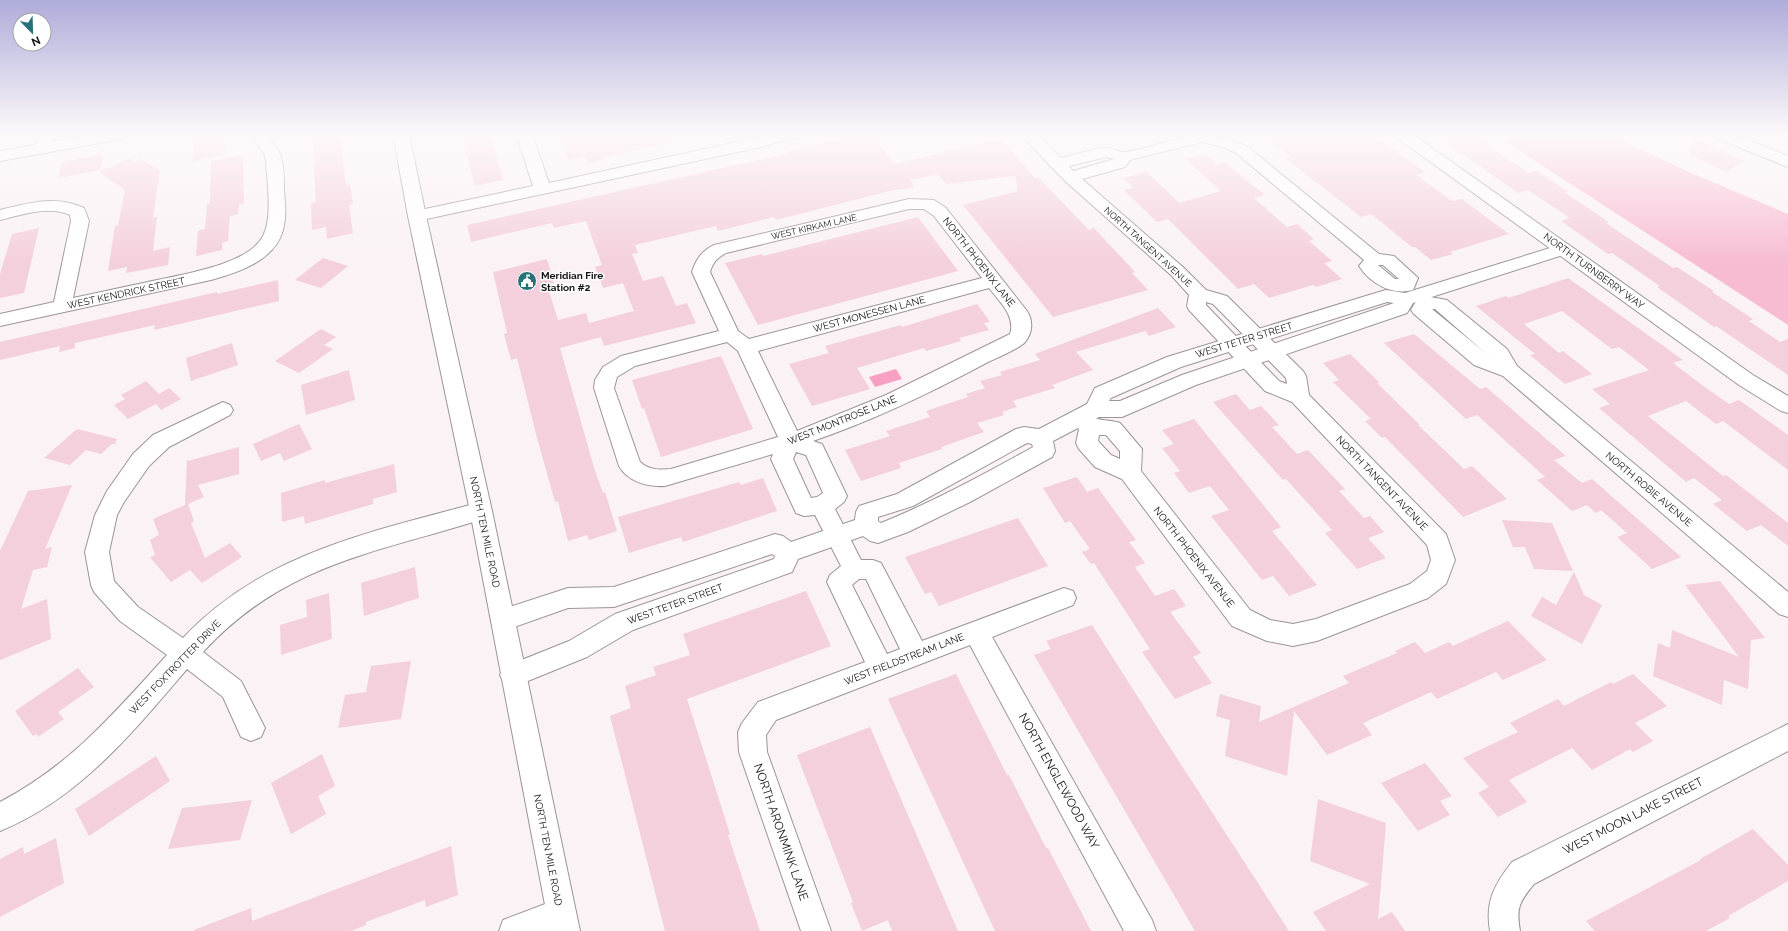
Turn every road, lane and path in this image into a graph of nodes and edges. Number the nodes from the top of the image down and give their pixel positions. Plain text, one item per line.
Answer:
1 (275, 177) edge
2 (409, 177) edge
3 (538, 177) edge
4 (592, 177) edge
5 (1070, 177) edge
6 (1275, 177) edge
7 (1463, 177) edge
8 (542, 188) junction
9 (928, 204) joint
10 (0, 214) edge
11 (417, 216) junction
12 (1563, 248) junction
13 (992, 281) junction
14 (1199, 294) junction
15 (1414, 295) junction
16 (62, 307) junction
17 (0, 320) edge
18 (1023, 326) joint
19 (730, 335) junction
20 (1256, 336) junction
21 (1232, 344) junction
22 (746, 347) junction
23 (1271, 352) junction
24 (1247, 359) junction
25 (1299, 397) junction
26 (1788, 406) edge
27 (223, 410) dead end
28 (1089, 417) junction
29 (791, 441) junction
30 (1130, 473) junction
31 (822, 506) junction
32 (481, 511) junction
33 (837, 536) junction
34 (788, 553) junction
35 (854, 569) junction
36 (1437, 577) joint
37 (1064, 598) dead end
38 (1788, 607) edge
39 (503, 620) junction
40 (976, 632) junction
41 (185, 653) junction
42 (916, 654) junction
43 (880, 667) junction
44 (514, 675) junction
45 (251, 728) dead end
46 (752, 732) joint
47 (1788, 737) edge
48 (0, 817) edge
49 (563, 922) edge
50 (1503, 924) edge
51 (514, 931) edge
52 (816, 931) edge
53 (1141, 931) edge

1 - 16 street, WEST KENDRICK STREET
2 - 11 street, NORTH TEN MILE ROAD
3 - 8 street
4 - 8 street
5 - 14 street, NORTH TANGENT AVENUE
6 - 15 street, NORTH ROBIE AVENUE
7 - 12 street, NORTH TURNBERRY WAY
8 - 11 street
9 - 13 street, NORTH PHOENIX LANE
9 - 19 street, WEST KIRKAM LANE
10 - 16 street
11 - 32 street, NORTH TEN MILE ROAD
12 - 15 street, WEST TETER STREET
12 - 26 street, NORTH TURNBERRY WAY
13 - 18 street, NORTH PHOENIX LANE
13 - 22 street, WEST MONESSEN LANE
14 - 20 street, NORTH TANGENT AVENUE
14 - 21 street, NORTH TANGENT AVENUE
15 - 20 street, WEST TETER STREET
15 - 23 street, WEST TETER STREET
15 - 38 street, NORTH ROBIE AVENUE
16 - 17 street, WEST KENDRICK STREET
18 - 29 street, WEST MONTROSE LANE
19 - 22 street
19 - 29 street, WEST MONTROSE LANE
20 - 21 street, WEST TETER STREET
20 - 23 street, NORTH TANGENT AVENUE
21 - 24 street, NORTH TANGENT AVENUE
21 - 28 street, WEST TETER STREET
22 - 29 street
23 - 24 street, WEST TETER STREET
23 - 25 street, NORTH TANGENT AVENUE
24 - 25 street, NORTH TANGENT AVENUE
24 - 28 street, WEST TETER STREET
25 - 36 street, NORTH TANGENT AVENUE
27 - 41 street
28 - 30 street
28 - 30 street, NORTH PHOENIX AVENUE
28 - 33 street, WEST TETER STREET
29 - 31 street
29 - 31 street
30 - 36 street, NORTH PHOENIX AVENUE
31 - 33 street
32 - 39 street, NORTH TEN MILE ROAD
32 - 41 street, WEST FOXTROTTER DRIVE
33 - 34 street, WEST TETER STREET
33 - 35 street
34 - 39 street
34 - 44 street, WEST TETER STREET
35 - 42 street
35 - 43 street
37 - 40 street, WEST FIELDSTREAM LANE
39 - 44 street, NORTH TEN MILE ROAD
40 - 42 street, WEST FIELDSTREAM LANE
40 - 53 street, NORTH ENGLEWOOD WAY
41 - 45 street
41 - 48 street, WEST FOXTROTTER DRIVE
42 - 43 street, WEST FIELDSTREAM LANE
43 - 46 street, WEST FIELDSTREAM LANE
44 - 49 street, NORTH TEN MILE ROAD
46 - 52 street, NORTH ARONMINK LANE
47 - 50 street, WEST MOON LAKE STREET
49 - 51 street

